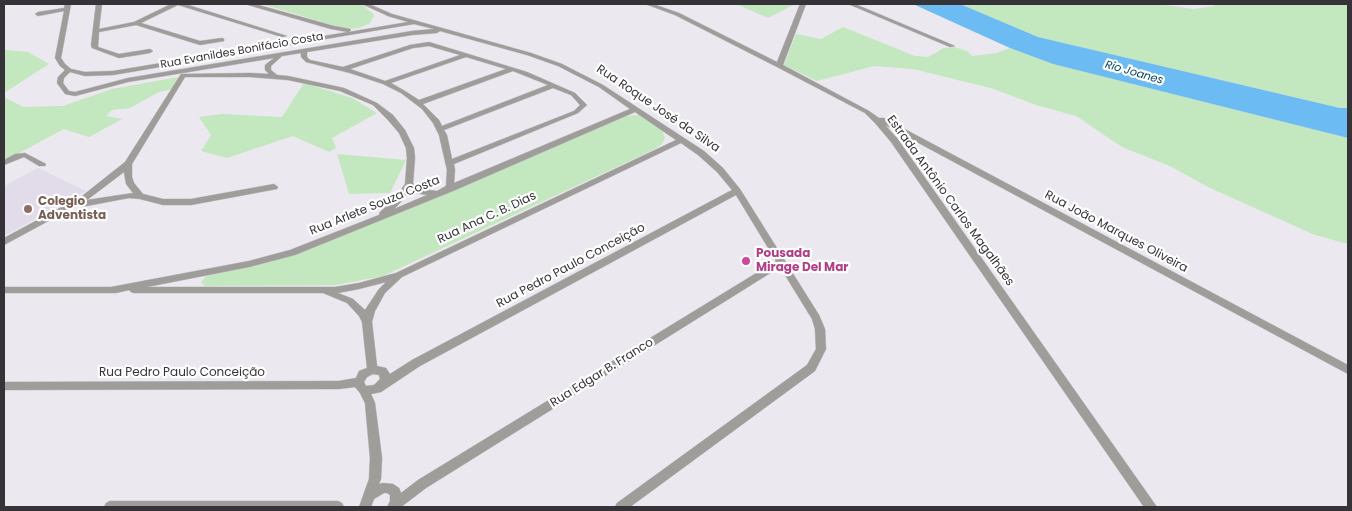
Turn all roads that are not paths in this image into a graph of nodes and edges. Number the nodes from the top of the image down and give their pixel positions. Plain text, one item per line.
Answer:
1 (99, 4) edge
2 (175, 4) edge
3 (180, 4) edge
4 (250, 4) edge
5 (365, 4) edge
6 (648, 4) edge
7 (803, 4) edge
8 (851, 4) edge
9 (68, 6) edge
10 (374, 10) junction
11 (38, 14) dead end
12 (390, 15) junction
13 (401, 18) junction
14 (307, 20) junction
15 (377, 20) junction
16 (136, 23) junction
17 (418, 23) junction
18 (394, 26) junction
19 (383, 27) junction
20 (432, 27) junction
21 (332, 28) junction
22 (96, 31) junction
23 (315, 32) junction
24 (414, 32) junction
25 (424, 32) junction
26 (450, 32) junction
27 (284, 36) dead end
28 (330, 36) junction
29 (320, 38) junction
30 (222, 40) dead end
31 (295, 42) junction
32 (952, 46) dead end
33 (150, 51) dead end
34 (304, 51) junction
35 (284, 54) junction
36 (468, 55) junction
37 (781, 67) junction
38 (513, 68) junction
39 (343, 69) junction
40 (69, 70) junction
41 (184, 73) junction
42 (274, 76) junction
43 (385, 83) junction
44 (555, 85) junction
45 (418, 103) junction
46 (636, 109) junction
47 (872, 116) junction
48 (440, 129) junction
49 (909, 135) junction
50 (682, 140) junction
51 (894, 140) junction
52 (4, 163) edge
53 (42, 164) dead end
54 (128, 164) junction
55 (450, 164) junction
56 (409, 184) junction
57 (274, 187) dead end
58 (450, 189) junction
59 (737, 191) junction
60 (441, 193) junction
61 (140, 196) junction
62 (69, 207) junction
63 (372, 222) junction
64 (4, 242) edge
65 (782, 262) junction
66 (211, 271) junction
67 (399, 275) junction
68 (4, 290) edge
69 (111, 290) junction
70 (196, 290) junction
71 (317, 291) junction
72 (367, 322) junction
73 (416, 363) junction
74 (1348, 370) edge
75 (377, 371) junction
76 (4, 386) edge
77 (362, 386) junction
78 (381, 386) junction
79 (373, 422) junction
80 (376, 458) junction
81 (422, 484) junction
82 (390, 489) junction
83 (369, 495) junction
84 (110, 507) edge
85 (338, 507) edge
86 (366, 507) edge
87 (393, 507) edge
88 (621, 507) edge
89 (1152, 507) edge

1 - 22 street
2 - 16 street
3 - 27 street
4 - 14 street
5 - 10 street, Rua Roque José da Silva
6 - 37 street, Estrada Antônio Carlos Magalhães
7 - 37 street
8 - 32 street
9 - 11 street
9 - 40 street
10 - 12 street, Rua Roque José da Silva
10 - 15 street
12 - 13 street, Rua Roque José da Silva
12 - 15 street
13 - 17 street, Rua Roque José da Silva
13 - 18 street
14 - 21 street
14 - 23 street
15 - 19 street
15 - 21 street
16 - 22 street
16 - 30 street
17 - 18 street
17 - 20 street, Rua Roque José da Silva
17 - 24 street
18 - 19 street
19 - 28 street
20 - 24 street, Rua Evanildes Bonifácio Costa
20 - 25 street
20 - 26 street, Rua Roque José da Silva
21 - 23 street
21 - 28 street
22 - 33 street
23 - 29 street
23 - 31 street
24 - 25 street
24 - 34 street, Rua Evanildes Bonifácio Costa
25 - 26 street
26 - 46 street, Rua Roque José da Silva
28 - 29 street
29 - 31 street
31 - 40 street
34 - 35 street, Rua Evanildes Bonifácio Costa
34 - 39 street
35 - 41 street, Rua Evanildes Bonifácio Costa
35 - 42 street
36 - 38 street
36 - 39 street
36 - 43 street
37 - 47 street, Estrada Antônio Carlos Magalhães
38 - 44 street
38 - 45 street
39 - 43 street
40 - 41 street, Rua Evanildes Bonifácio Costa
41 - 42 street
41 - 54 street
42 - 56 street
43 - 45 street
44 - 48 street
44 - 55 street
45 - 48 street
46 - 50 street, Rua Roque José da Silva
46 - 58 street, Rua Arlete Souza Costa
47 - 49 street, Rua João Marques Oliveira
47 - 51 street, Estrada Antônio Carlos Magalhães
48 - 55 street
49 - 51 street
49 - 74 street, Rua João Marques Oliveira
50 - 59 street, Rua Roque José da Silva
50 - 67 street, Rua Ana C. B. Dias
51 - 89 street, Estrada Antônio Carlos Magalhães
52 - 53 street
54 - 61 street
54 - 62 street
55 - 58 street
56 - 60 street
56 - 63 street
57 - 61 street
58 - 60 street, Rua Arlete Souza Costa
59 - 65 street, Rua Roque José da Silva
59 - 73 street, Rua Pedro Paulo Conceição
60 - 63 street, Rua Arlete Souza Costa
61 - 62 street
62 - 64 street
63 - 66 street, Rua Arlete Souza Costa
65 - 81 street, Rua Edgar B. Franco
65 - 88 street, Rua Roque José da Silva
66 - 69 street, Rua Arlete Souza Costa
66 - 70 street
67 - 71 street
67 - 72 street, Rua Ana C. B. Dias
68 - 69 street
69 - 70 street
70 - 71 street
71 - 72 street
72 - 75 street, Rua Ana C. B. Dias
73 - 75 street, Rua Pedro Paulo Conceição
73 - 78 street, Rua Pedro Paulo Conceição
75 - 77 street
75 - 78 street
76 - 77 street, Rua Pedro Paulo Conceição
77 - 78 street
77 - 79 street
78 - 79 street
79 - 80 street
80 - 82 street
80 - 83 street
81 - 82 street, Rua Edgar B. Franco
81 - 87 street, Rua Edgar B. Franco
82 - 83 street, Rua Edgar B. Franco
82 - 87 street
83 - 86 street
84 - 85 street

